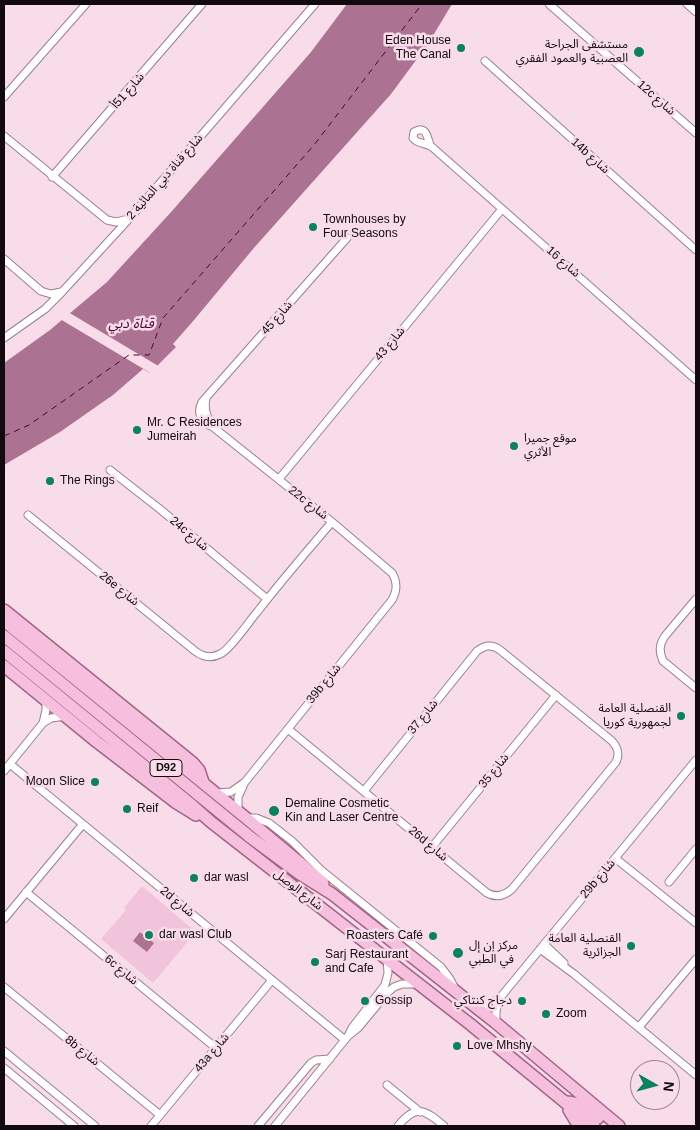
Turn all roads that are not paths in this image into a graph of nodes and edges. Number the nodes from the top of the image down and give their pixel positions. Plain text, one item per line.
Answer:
1 (86, 4) edge
2 (202, 4) edge
3 (315, 4) edge
4 (549, 4) edge
5 (687, 4) edge
6 (696, 12) edge
7 (485, 61) dead end
8 (4, 97) edge
9 (696, 133) edge
10 (4, 136) edge
11 (430, 145) dead end
12 (52, 177) junction
13 (502, 209) junction
14 (129, 219) junction
15 (108, 220) junction
16 (347, 238) dead end
17 (110, 240) junction
18 (696, 250) edge
19 (4, 259) edge
20 (41, 291) junction
21 (62, 292) junction
22 (44, 309) junction
23 (4, 338) edge
24 (696, 380) edge
25 (206, 397) joint
26 (110, 470) dead end
27 (278, 479) junction
28 (28, 515) dead end
29 (332, 522) junction
30 (396, 584) joint
31 (267, 599) junction
32 (696, 599) edge
33 (4, 610) edge
34 (4, 621) edge
35 (4, 636) edge
36 (4, 651) edge
37 (4, 666) edge
38 (696, 688) edge
39 (556, 695) junction
40 (46, 700) junction
41 (66, 716) junction
42 (43, 723) junction
43 (288, 729) junction
44 (696, 760) edge
45 (10, 764) junction
46 (4, 771) edge
47 (245, 782) junction
48 (203, 783) junction
49 (364, 790) junction
50 (216, 794) junction
51 (242, 815) junction
52 (211, 822) junction
53 (83, 824) junction
54 (432, 847) junction
55 (696, 849) edge
56 (616, 858) junction
57 (669, 882) dead end
58 (26, 892) junction
59 (332, 894) junction
60 (4, 919) edge
61 (696, 923) edge
62 (542, 946) junction
63 (387, 959) junction
64 (696, 959) edge
65 (272, 980) junction
66 (419, 984) junction
67 (4, 987) edge
68 (456, 992) junction
69 (499, 999) junction
70 (472, 1005) junction
71 (496, 1023) junction
72 (639, 1027) junction
73 (346, 1038) junction
74 (216, 1048) junction
75 (4, 1051) edge
76 (330, 1059) junction
77 (4, 1068) edge
78 (696, 1075) edge
79 (387, 1085) dead end
80 (565, 1102) junction
81 (420, 1112) junction
82 (160, 1115) junction
83 (74, 1126) edge
84 (94, 1126) edge
85 (151, 1126) edge
86 (258, 1126) edge
87 (275, 1126) edge
88 (398, 1126) edge
89 (444, 1126) edge
90 (582, 1126) edge
91 (594, 1126) edge
92 (608, 1126) edge
93 (619, 1126) edge

1 - 8 street
2 - 12 street, شارع 51أ
3 - 14 street, شارع قناة دبي المائية 2
4 - 9 street, 12c شارع
5 - 6 street
7 - 18 street, 14b شارع
10 - 12 street
11 - 13 street, شارع 16
12 - 15 street
13 - 24 street, شارع 16
13 - 27 street, شارع 43
14 - 15 street
14 - 17 street, شارع قناة دبي المائية 2
15 - 17 street
16 - 25 street, شارع 45
17 - 21 street, شارع قناة دبي المائية 2
19 - 20 street
20 - 21 street
20 - 22 street
21 - 22 street, شارع قناة دبي المائية 2
22 - 23 street, شارع قناة دبي المائية 2
25 - 27 street, 22c شارع
26 - 31 street, 24c شارع
27 - 29 street, 22c شارع
28 - 31 street, 26e شارع
29 - 30 street, 22c شارع
29 - 31 street
30 - 43 street, 39b شارع
32 - 38 street
33 - 48 main road
34 - 48 main road, شارع الوصل / D92
35 - 59 main road, شارع الوصل / D92
36 - 52 main road, شارع الوصل / D92
37 - 40 main road
39 - 49 street, شارع 37
39 - 54 street, شارع 35
39 - 54 street, 26d شارع
40 - 41 main road
40 - 42 street
41 - 42 street
41 - 52 main road
42 - 45 street
43 - 47 street, 39b شارع
43 - 49 street, 26d شارع
44 - 56 street, 29b شارع
45 - 46 street
45 - 53 street, 2d شارع
47 - 50 street, 39b شارع
47 - 51 street, 39b شارع
48 - 50 main road, شارع الوصل / D92
49 - 54 street, 26d شارع
50 - 51 main road, شارع الوصل / D92
51 - 59 main road, شارع الوصل / D92
51 - 68 street, شارع الوصل
52 - 63 main road, شارع الوصل / D92
53 - 58 street
53 - 65 street, 2d شارع
55 - 57 street
56 - 61 street
56 - 62 street, 29b شارع
58 - 60 street
58 - 74 street, 6c شارع
59 - 68 main road, شارع الوصل / D92
62 - 69 street, 29b شارع
62 - 72 street
63 - 66 main road, شارع الوصل / D92
63 - 73 street
64 - 72 street
65 - 73 street, 2d شارع
65 - 74 street, 43a شارع
66 - 73 street
66 - 80 main road, شارع الوصل / D92
67 - 82 street, 8b شارع
68 - 70 main road, شارع الوصل / D92
69 - 70 street
69 - 71 street
70 - 71 main road, شارع الوصل / D92
71 - 93 main road, شارع الوصل / D92
72 - 78 street
73 - 76 street
74 - 82 street, 43a شارع
75 - 84 street
76 - 86 street
76 - 87 street
77 - 83 street
79 - 81 street
80 - 90 main road
80 - 91 main road, شارع الوصل / D92
80 - 92 main road
81 - 88 street
81 - 89 street
82 - 85 street, 43a شارع

